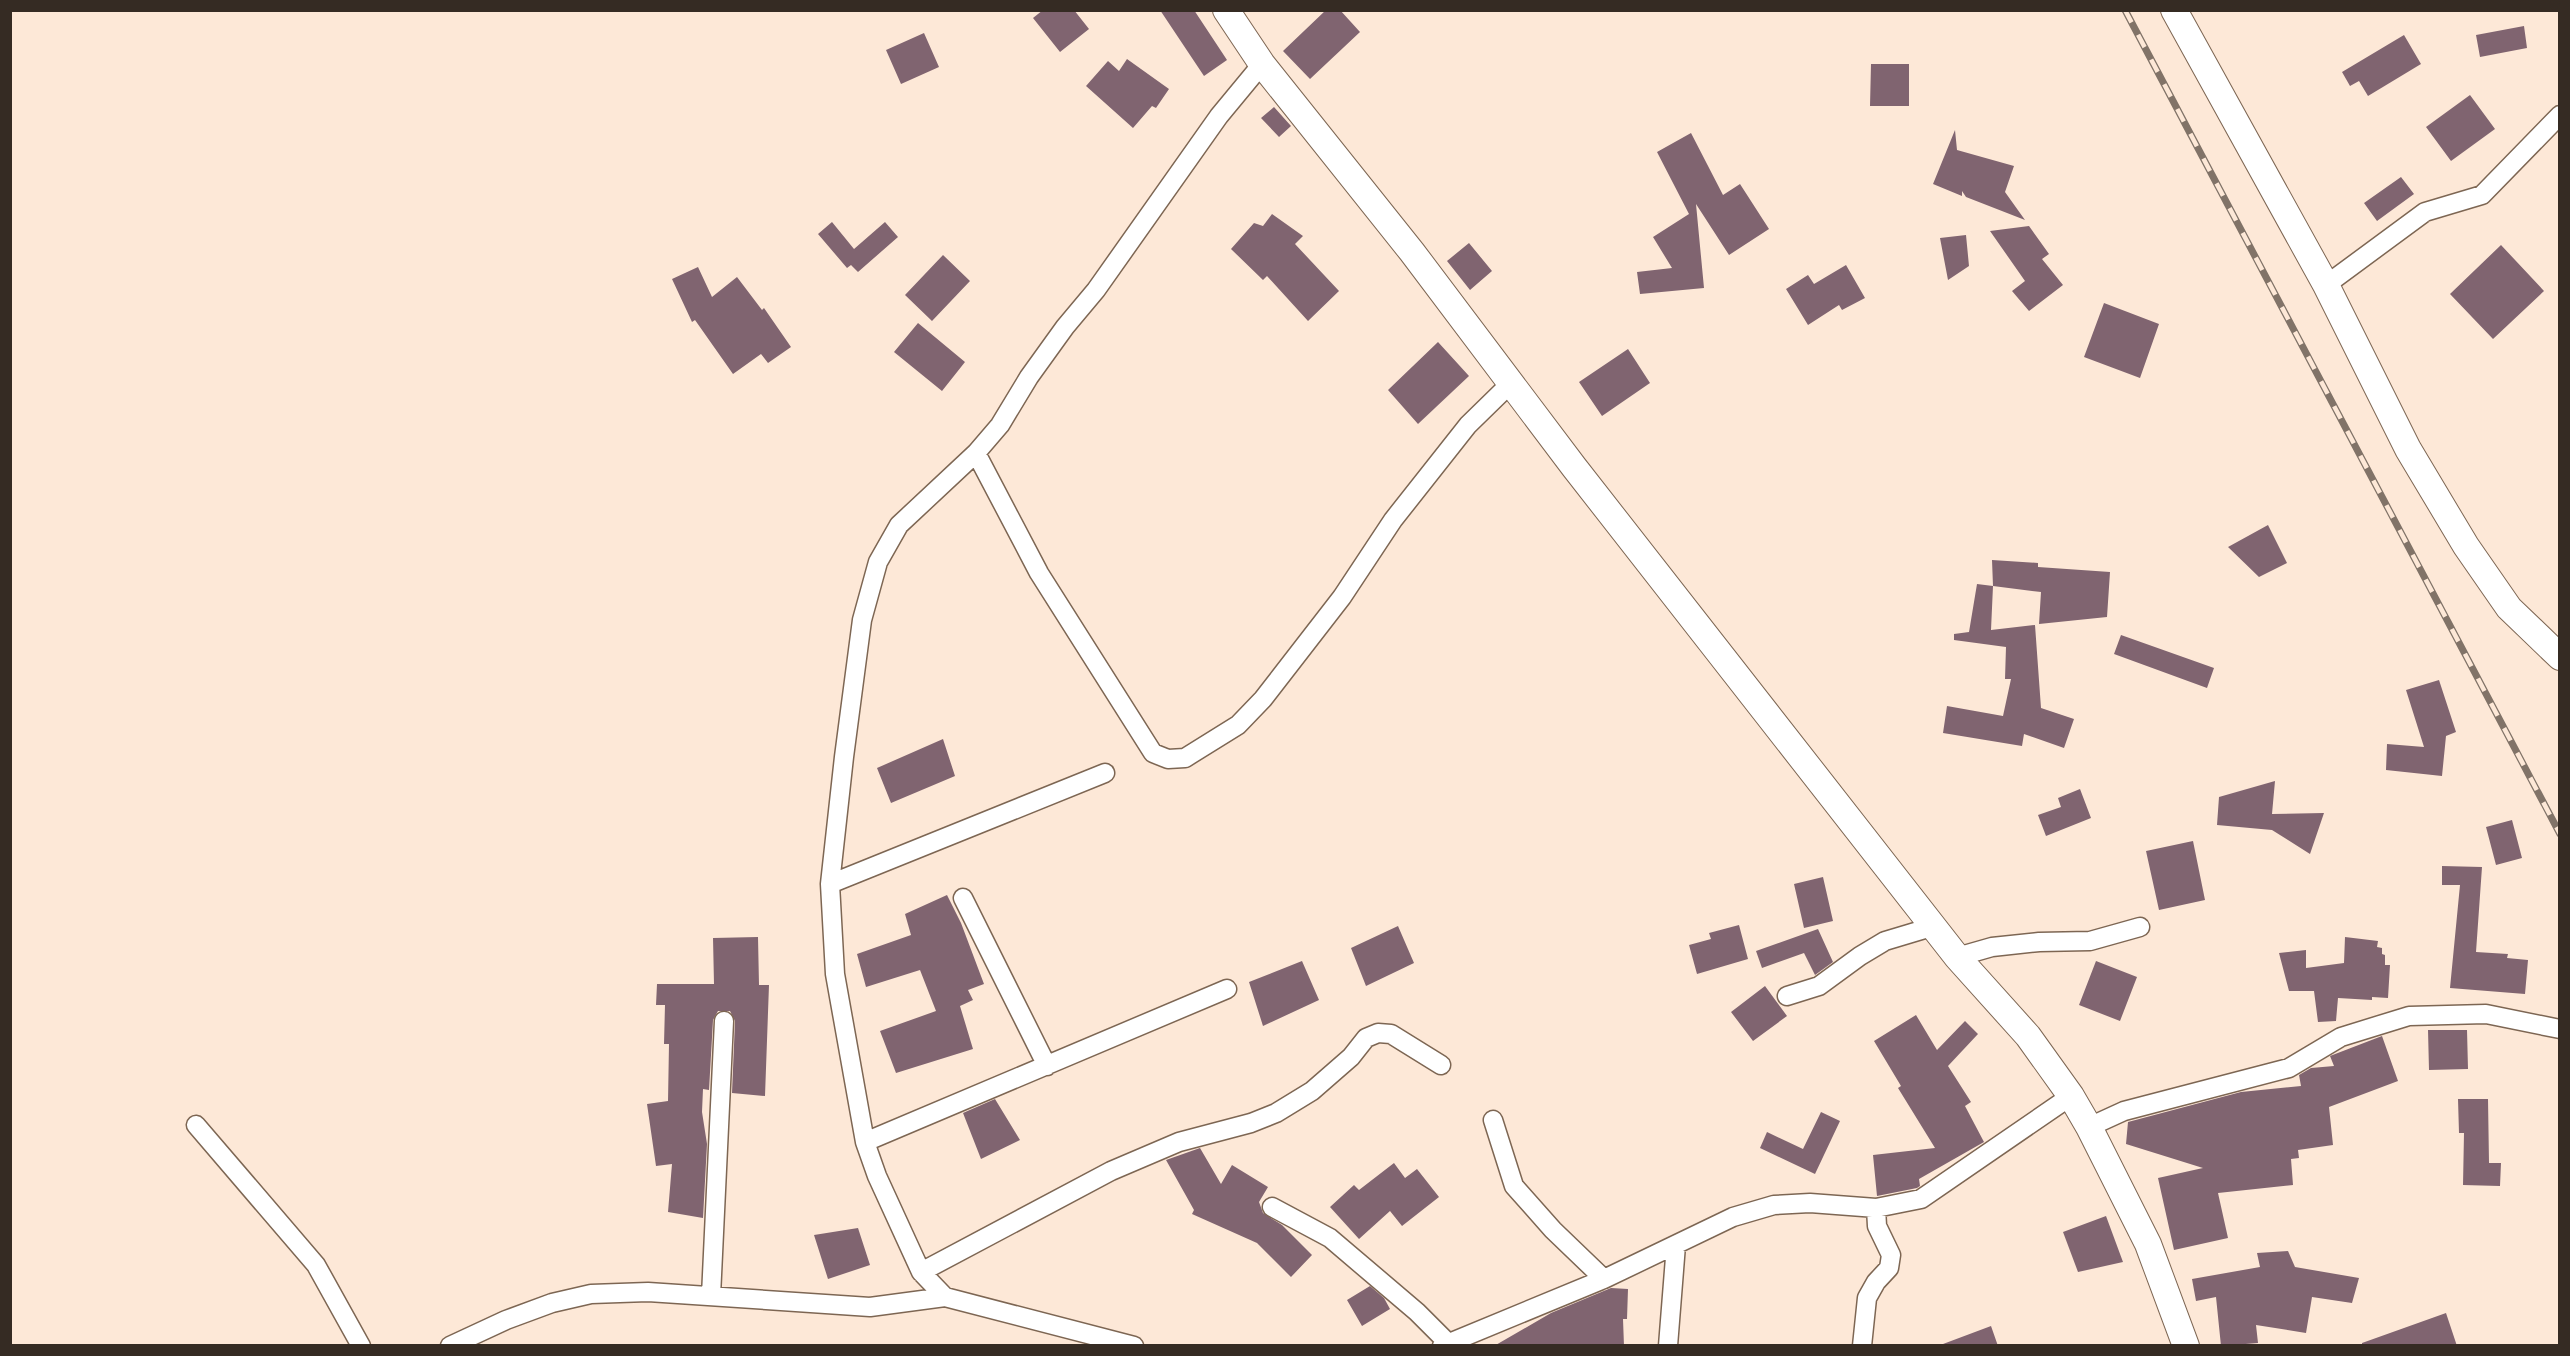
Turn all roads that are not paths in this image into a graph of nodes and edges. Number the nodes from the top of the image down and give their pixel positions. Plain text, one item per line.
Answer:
1 (1226, 10) edge
2 (2174, 10) edge
3 (1262, 64) junction
4 (2559, 115) edge
5 (2326, 285) junction
6 (1511, 383) junction
7 (976, 453) junction
8 (2559, 657) edge
9 (1105, 773) dead end
10 (830, 885) junction
11 (963, 898) dead end
12 (1935, 926) junction
13 (2140, 927) dead end
14 (1958, 957) junction
15 (1227, 989) dead end
16 (1787, 996) dead end
17 (724, 1021) dead end
18 (2559, 1029) edge
19 (1441, 1065) dead end
20 (1047, 1066) junction
21 (2071, 1096) junction
22 (1493, 1120) dead end
23 (196, 1125) dead end
24 (2089, 1127) junction
25 (865, 1142) junction
26 (1272, 1207) dead end
27 (1876, 1208) junction
28 (1676, 1245) junction
29 (921, 1272) junction
30 (1604, 1279) junction
31 (711, 1296) junction
32 (945, 1297) junction
33 (1444, 1344) edge
34 (361, 1346) edge
35 (450, 1346) edge
36 (1134, 1346) edge
37 (1668, 1346) edge
38 (1862, 1346) edge
39 (2186, 1346) edge

1 - 3 street
2 - 5 street
3 - 6 street
3 - 7 street
4 - 5 street
5 - 8 street
6 - 7 street
6 - 12 street
7 - 10 street
9 - 10 street
10 - 25 street
11 - 20 street
12 - 14 street
12 - 16 street
13 - 14 street
14 - 21 street
15 - 20 street
17 - 31 street
18 - 24 street
19 - 29 street
20 - 25 street
21 - 24 street
21 - 27 street
22 - 30 street
23 - 34 street
24 - 39 street
25 - 29 street
26 - 33 street
27 - 28 street
27 - 38 street
28 - 30 street
28 - 37 street
29 - 32 street
30 - 33 street
31 - 32 street
31 - 35 street
32 - 36 street

